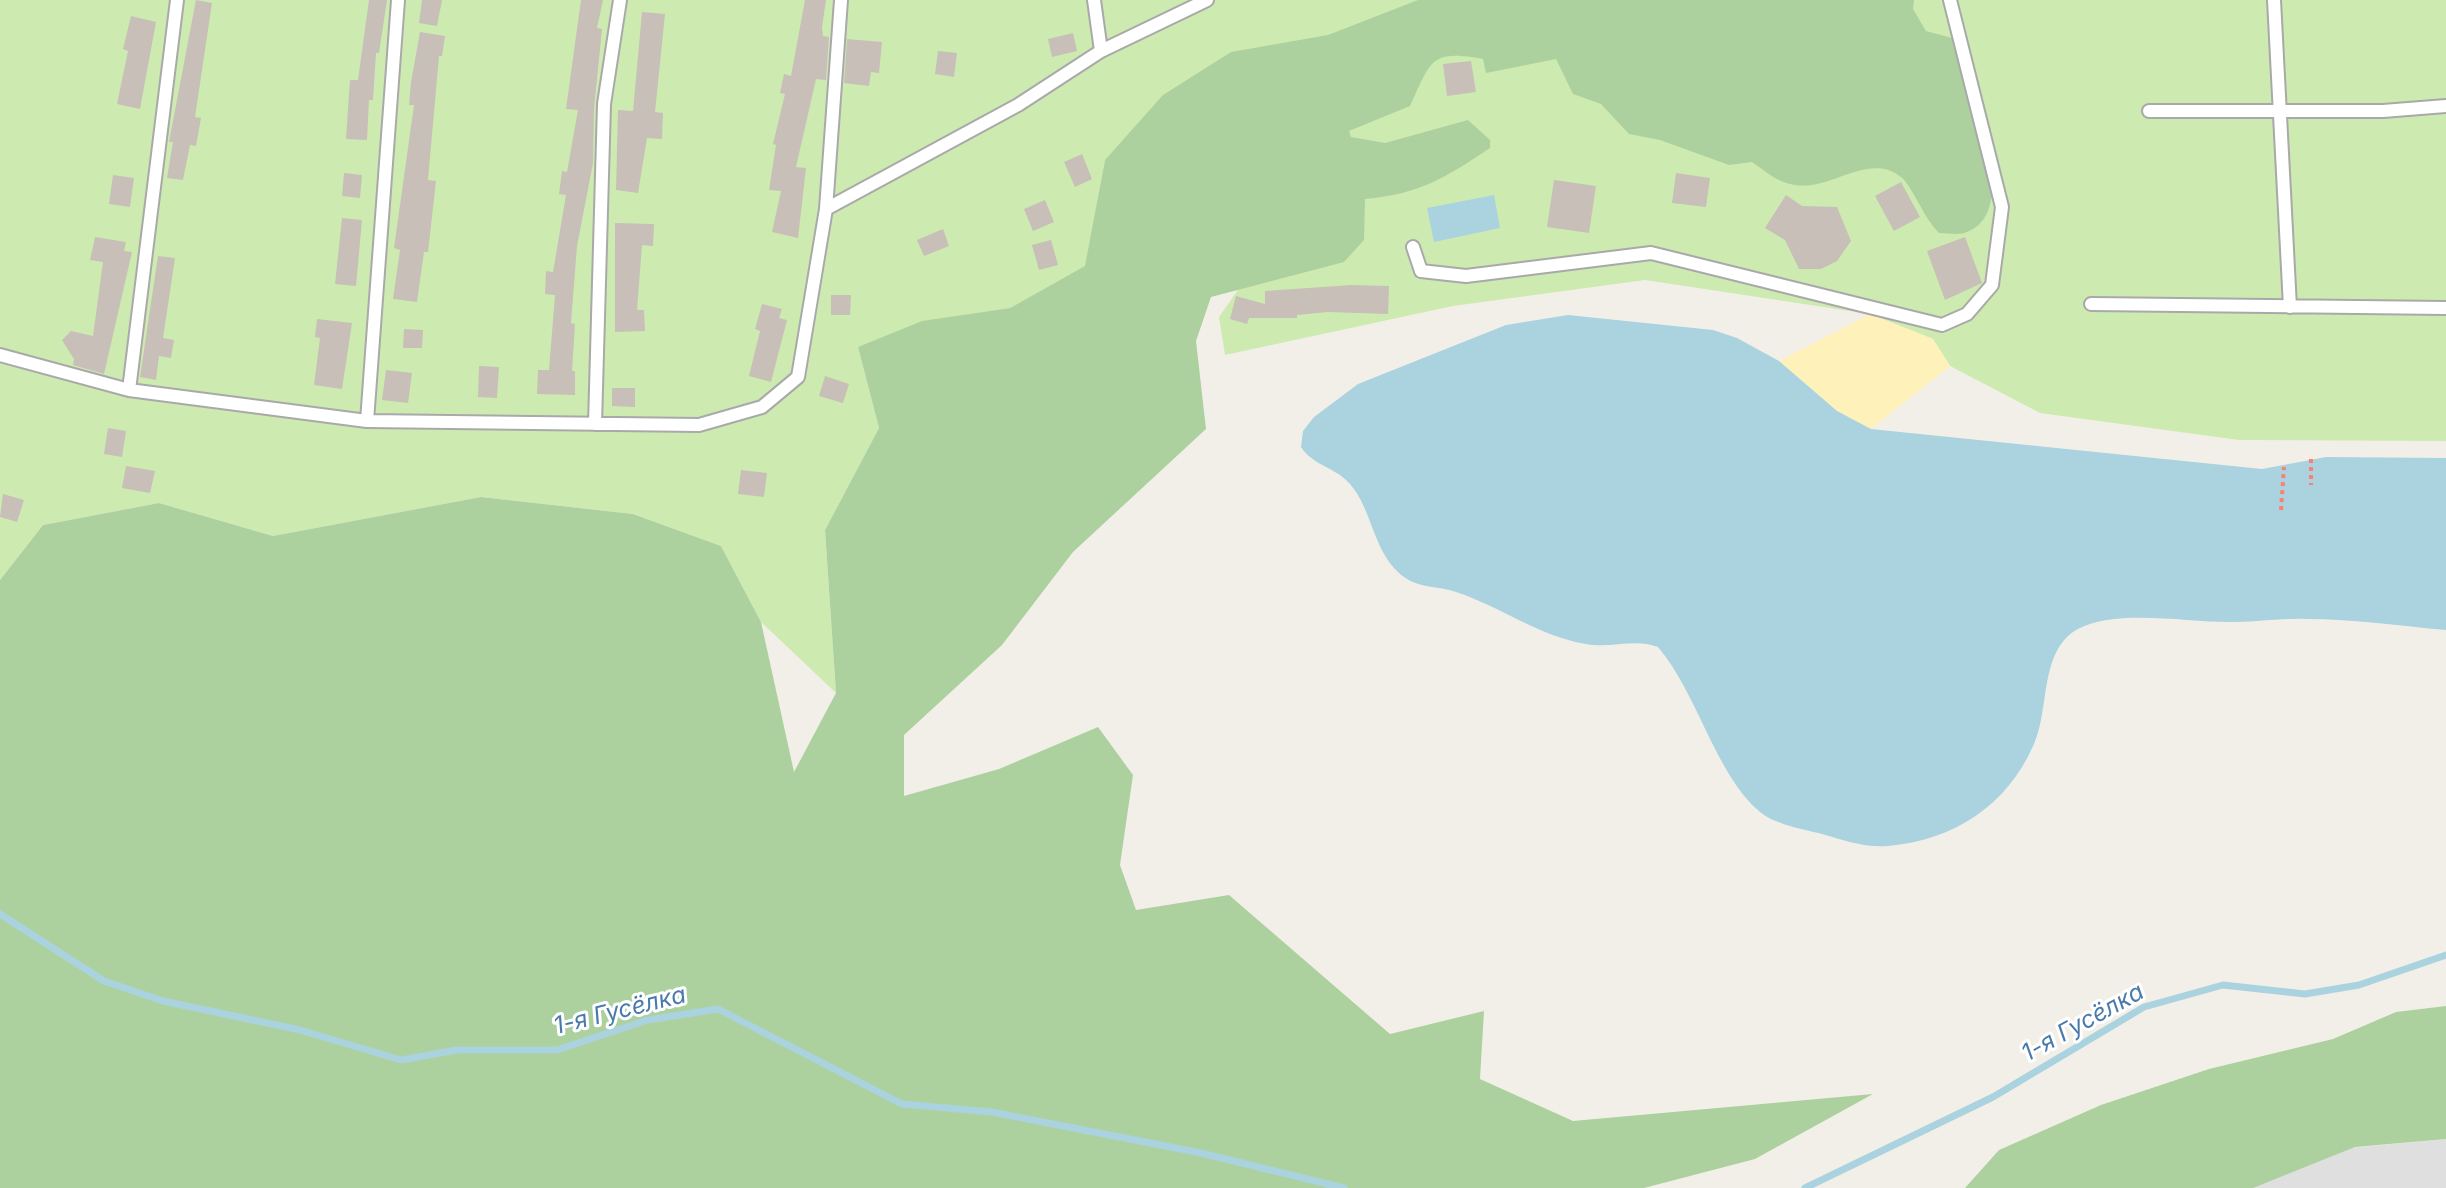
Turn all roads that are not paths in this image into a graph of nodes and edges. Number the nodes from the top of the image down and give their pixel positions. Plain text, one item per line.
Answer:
1 (177, 0) edge
2 (398, 0) edge
3 (620, 0) edge
4 (841, 0) edge
5 (1094, 0) edge
6 (1207, 0) edge
7 (1950, 0) edge
8 (2274, 0) edge
9 (1101, 51) junction
10 (2446, 106) edge
11 (2281, 109) junction
12 (2149, 111) dead end
13 (826, 209) junction
14 (1413, 247) dead end
15 (2091, 304) dead end
16 (2290, 307) junction
17 (2446, 308) edge
18 (0, 355) edge
19 (129, 390) junction
20 (367, 421) junction
21 (595, 424) junction

1 - 19 lane
2 - 20 lane
3 - 21 lane
4 - 13 lane
5 - 9 lane
6 - 9 lane
7 - 14 lane
8 - 11 lane
9 - 13 lane
10 - 11 lane
11 - 12 lane
11 - 16 lane
13 - 21 lane
15 - 16 lane
16 - 17 lane
18 - 19 lane
19 - 20 lane
20 - 21 lane

